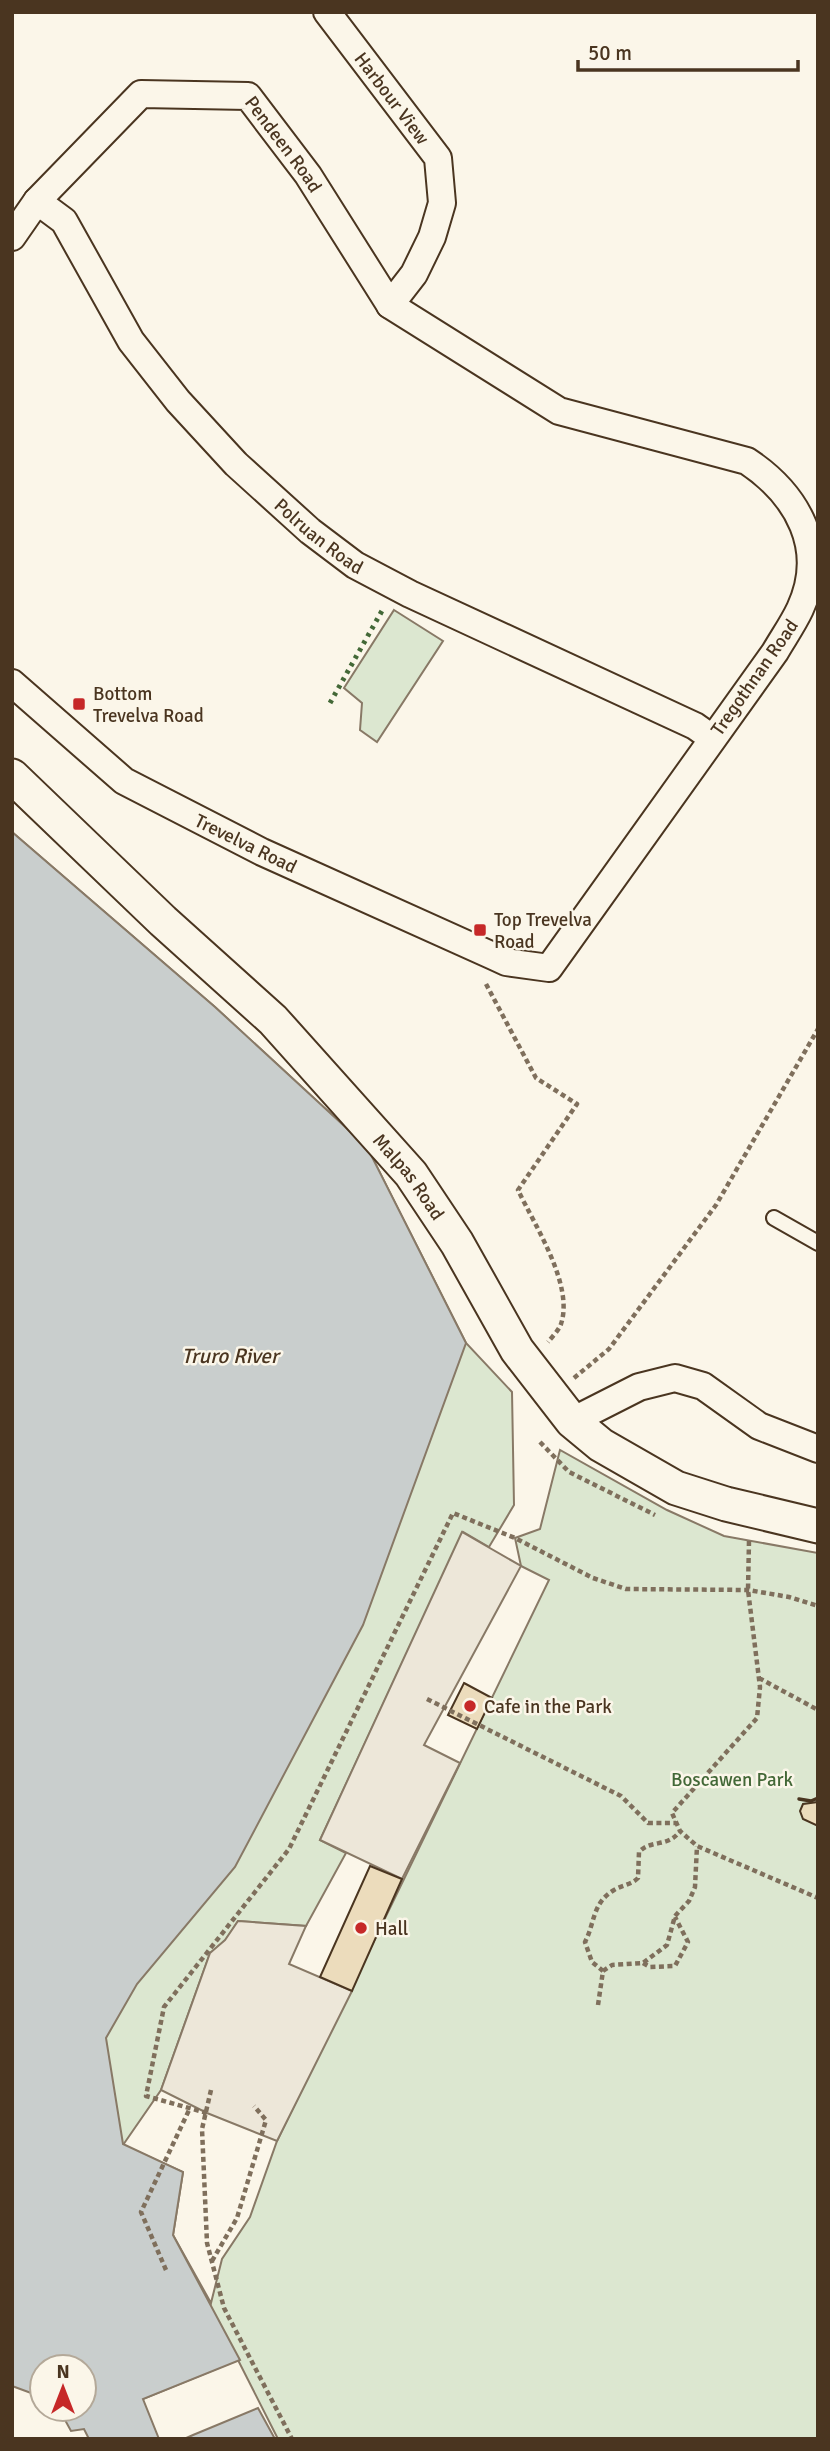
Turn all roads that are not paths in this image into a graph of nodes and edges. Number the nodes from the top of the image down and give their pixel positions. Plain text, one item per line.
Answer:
1 (327, 12) edge
2 (37, 201) junction
3 (12, 237) edge
4 (390, 304) junction
5 (12, 683) edge
6 (712, 738) junction
7 (12, 776) edge
8 (500, 959) joint
9 (774, 1218) dead end
10 (818, 1243) edge
11 (562, 1409) junction
12 (818, 1449) edge
13 (818, 1526) edge

1 - 4 street, Harbour View
2 - 3 street, Pendeen Road
2 - 4 street, Pendeen Road
2 - 6 street, Polruan Road
4 - 6 street, Tregothnan Road
5 - 8 street, Trevelva Road
6 - 8 street, Tregothnan Road
7 - 11 street, Malpas Road
9 - 10 lane
11 - 12 street
11 - 13 street, Malpas Road

